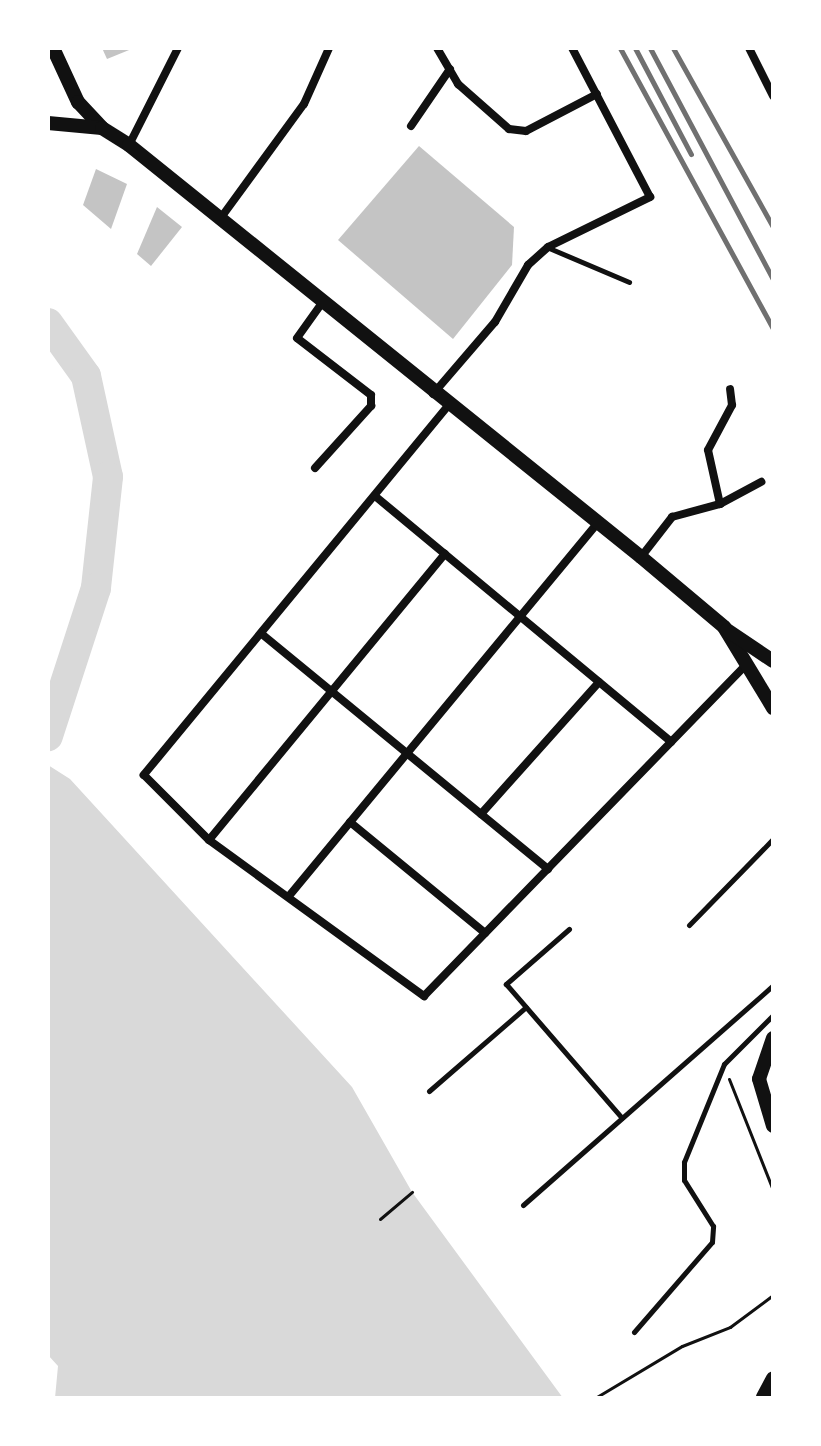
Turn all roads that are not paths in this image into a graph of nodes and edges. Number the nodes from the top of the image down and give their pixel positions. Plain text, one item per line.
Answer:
1 (53, 48) edge
2 (178, 48) edge
3 (329, 48) edge
4 (437, 48) edge
5 (572, 48) edge
6 (749, 48) edge
7 (450, 69) junction
8 (597, 94) junction
9 (773, 96) edge
10 (48, 123) edge
11 (411, 126) dead end
12 (102, 128) junction
13 (129, 145) junction
14 (220, 219) junction
15 (548, 247) junction
16 (629, 282) dead end
17 (322, 303) junction
18 (730, 389) dead end
19 (433, 394) junction
20 (447, 407) junction
21 (315, 468) dead end
22 (761, 482) dead end
23 (375, 496) junction
24 (720, 504) junction
25 (596, 525) junction
26 (445, 554) junction
27 (641, 557) junction
28 (520, 617) junction
29 (724, 627) junction
30 (263, 635) junction
31 (773, 661) edge
32 (746, 665) junction
33 (599, 682) junction
34 (330, 691) junction
35 (773, 708) edge
36 (671, 742) junction
37 (407, 753) junction
38 (481, 814) junction
39 (350, 822) junction
40 (773, 839) edge
41 (209, 840) junction
42 (548, 869) junction
43 (289, 896) junction
44 (689, 925) dead end
45 (569, 929) dead end
46 (485, 933) junction
47 (773, 985) edge
48 (526, 1007) junction
49 (773, 1015) edge
50 (773, 1038) edge
51 (429, 1091) dead end
52 (622, 1118) junction
53 (773, 1126) edge
54 (523, 1205) dead end
55 (634, 1332) dead end
56 (773, 1378) edge
57 (773, 1394) edge

1 - 12 main road
2 - 13 street
3 - 14 street
4 - 7 street
5 - 8 street
6 - 9 street
7 - 8 street
7 - 11 street
8 - 15 street
10 - 12 main road
12 - 13 main road
13 - 14 main road
14 - 17 main road
15 - 16 lane
15 - 19 street
17 - 19 main road
17 - 21 street
18 - 24 street
19 - 20 main road
20 - 23 street
20 - 25 main road
22 - 24 street
23 - 26 street
23 - 30 street
24 - 27 street
25 - 27 main road
25 - 28 street
26 - 28 street
26 - 34 street
27 - 29 main road
28 - 33 street
28 - 37 street
29 - 31 main road
29 - 32 main road
30 - 34 street
30 - 41 street
32 - 35 main road
32 - 36 street
33 - 36 street
33 - 38 street
34 - 37 street
34 - 41 street
36 - 42 street
37 - 38 street
37 - 39 street
38 - 42 street
39 - 43 street
39 - 46 street
40 - 44 lane
41 - 43 street
42 - 46 street
43 - 46 street
45 - 48 lane
47 - 52 lane
48 - 51 lane
48 - 52 lane
49 - 55 lane
50 - 53 main road
52 - 54 lane
56 - 57 main road

